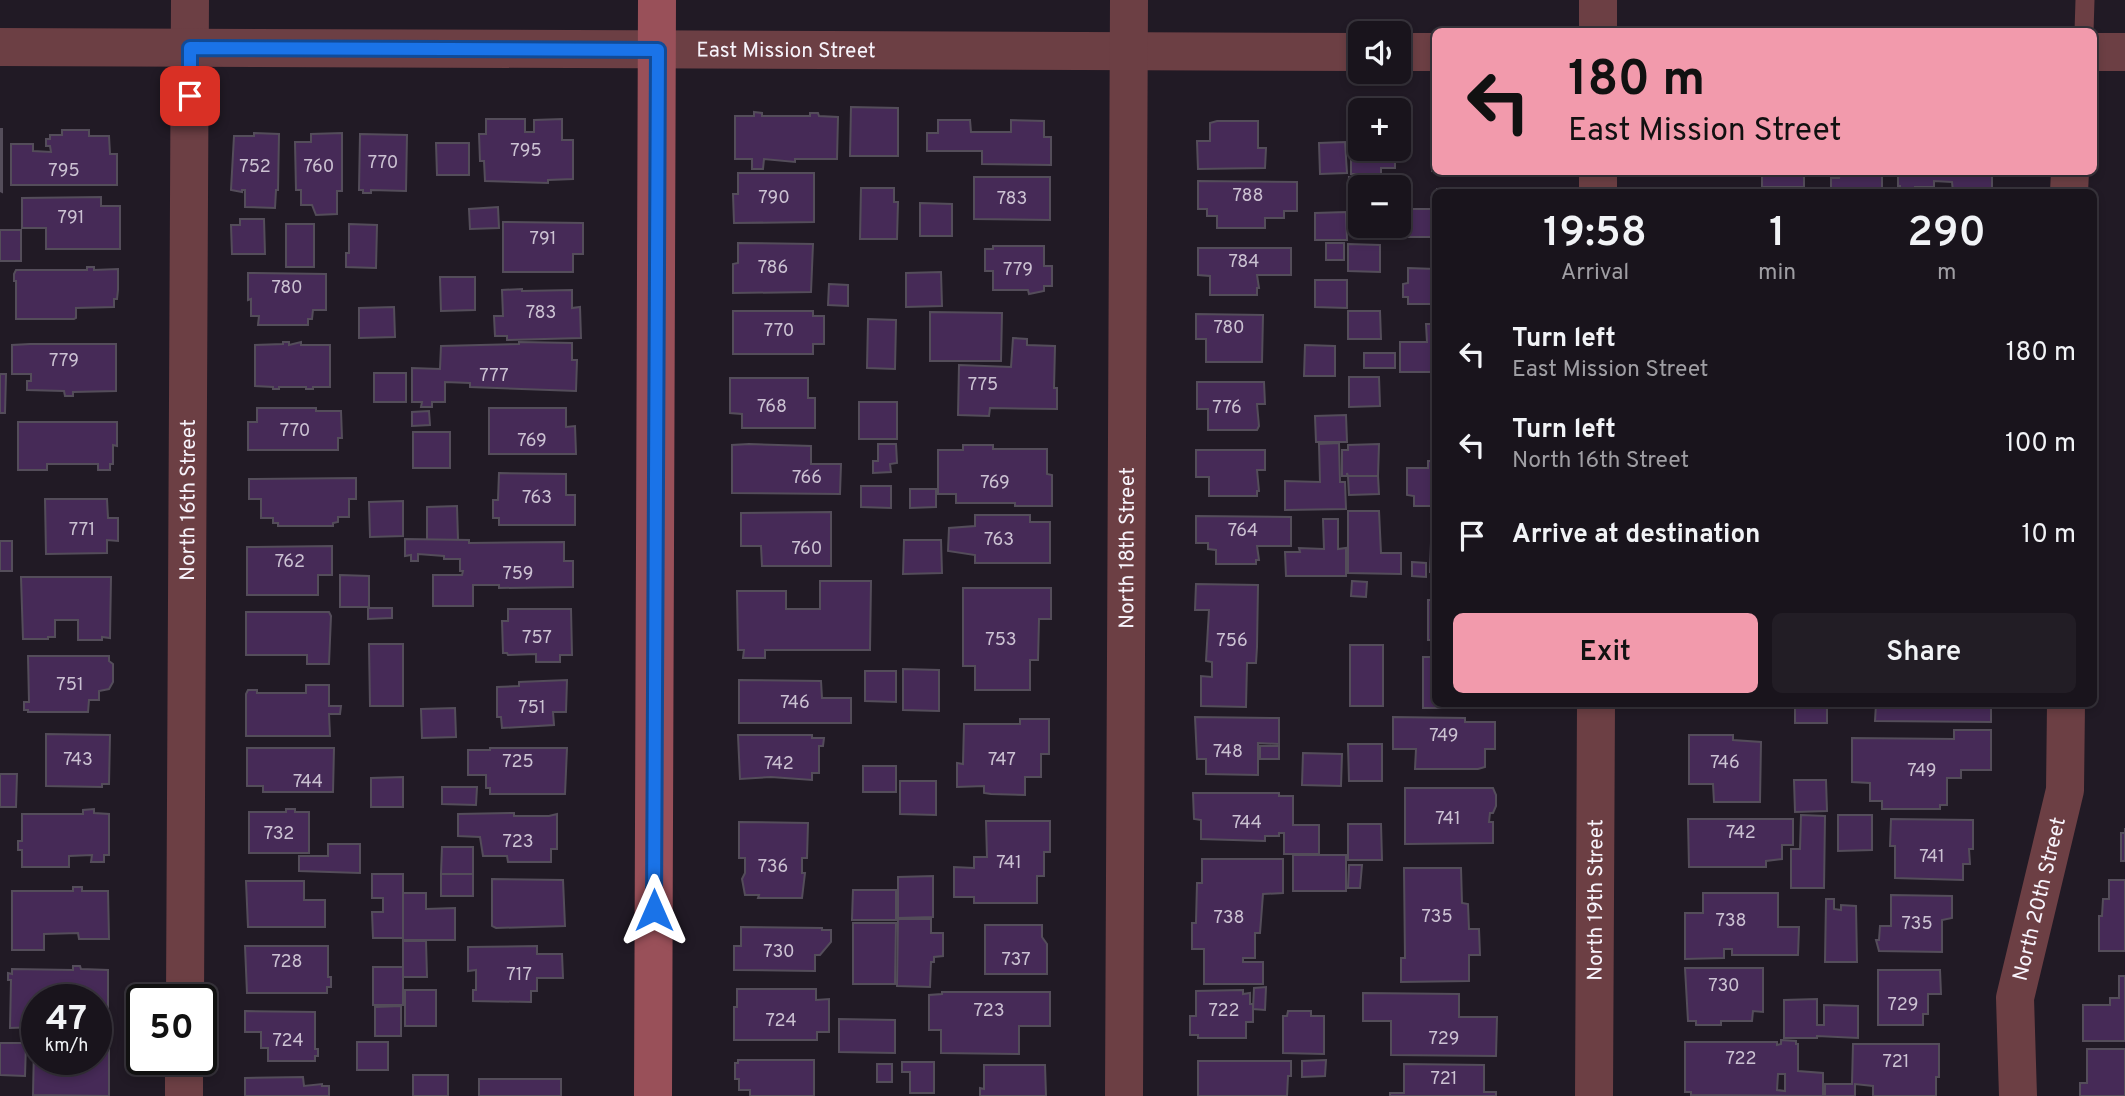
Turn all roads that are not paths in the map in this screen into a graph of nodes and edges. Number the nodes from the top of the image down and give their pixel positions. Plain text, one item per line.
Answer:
1 (190, 0) edge
2 (657, 0) edge
3 (1129, 0) edge
4 (1598, 0) edge
5 (2085, 0) edge
6 (1598, 28) edge
7 (2084, 28) edge
8 (0, 47) edge
9 (190, 48) junction
10 (658, 50) junction
11 (1129, 52) junction
12 (1348, 52) edge
13 (1411, 52) edge
14 (1432, 52) edge
15 (2097, 52) edge
16 (2125, 52) edge
17 (1595, 707) edge
18 (2066, 707) edge
19 (184, 984) edge
20 (184, 1075) edge
21 (184, 1096) edge
22 (653, 1096) edge
23 (1124, 1096) edge
24 (1594, 1096) edge
25 (2018, 1096) edge

1 - 9 street, North 16th Street
2 - 10 main road
3 - 11 street, North 18th Street
4 - 6 street
5 - 7 lane
8 - 9 street, East Mission Street
9 - 10 street, East Mission Street
9 - 19 street, North 16th Street
10 - 11 street, East Mission Street
10 - 22 main road
11 - 12 street, East Mission Street
11 - 23 street, North 18th Street
13 - 14 street
15 - 16 street
17 - 24 street, North 19th Street
18 - 25 street, North 20th Street
20 - 21 street

